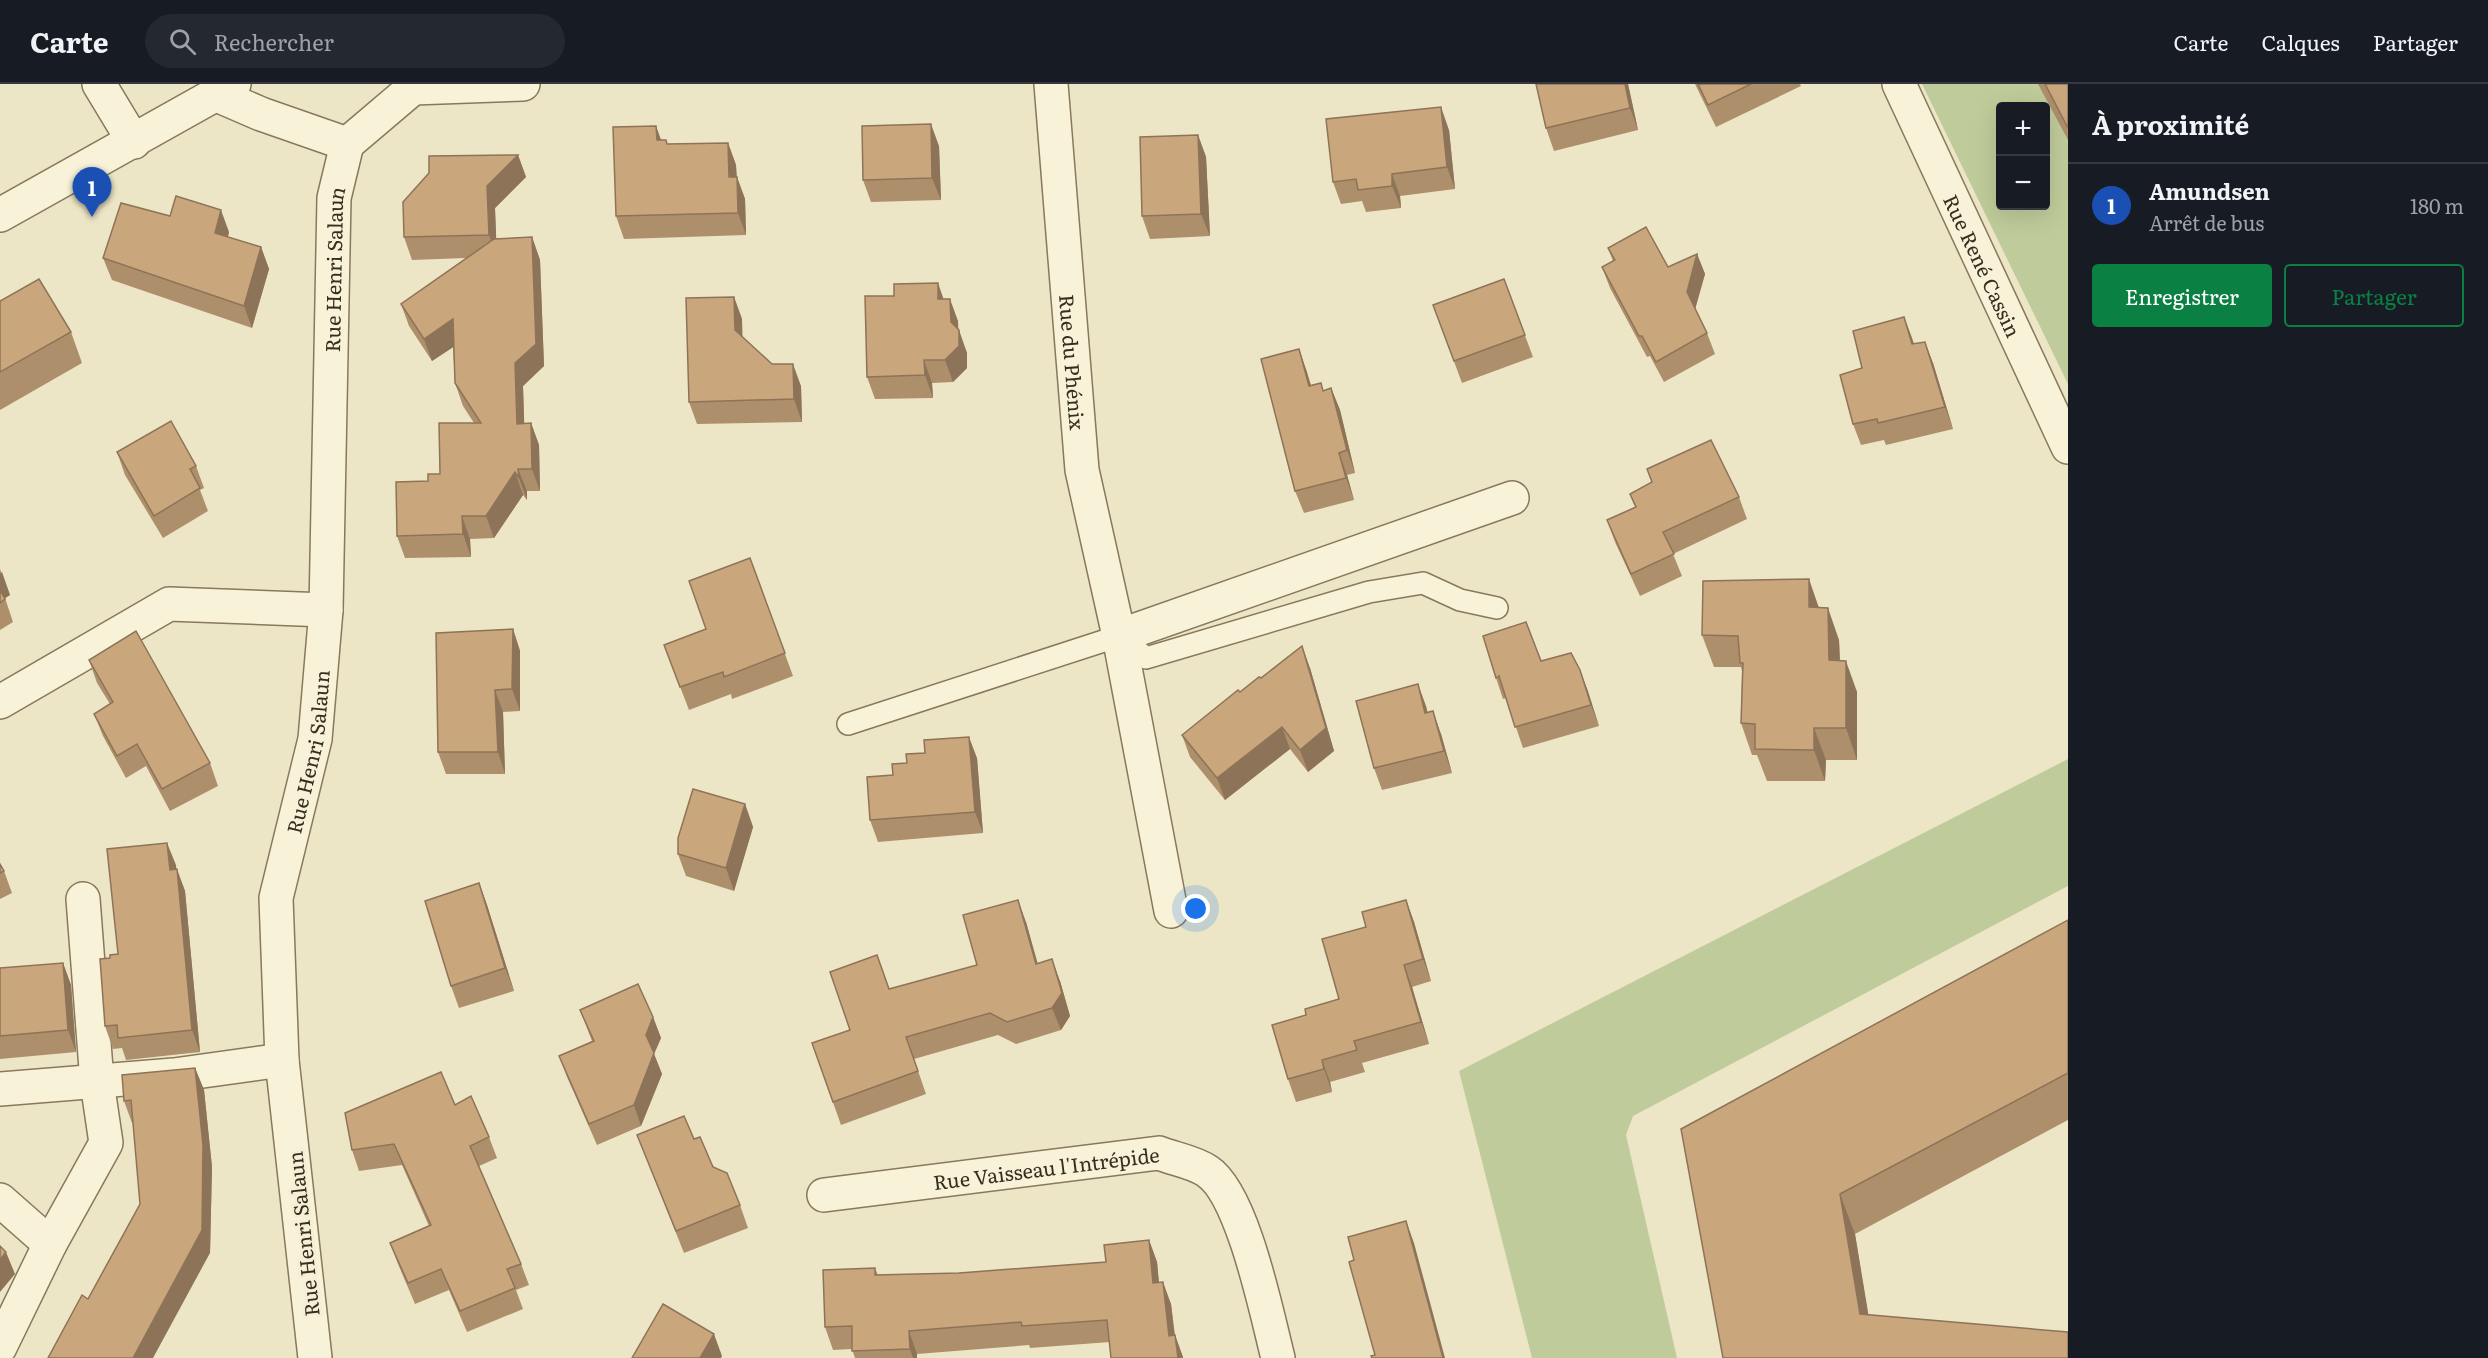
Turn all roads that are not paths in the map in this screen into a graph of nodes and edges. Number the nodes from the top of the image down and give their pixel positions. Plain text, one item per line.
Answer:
1 (99, 84) edge
2 (524, 84) edge
3 (1051, 84) edge
4 (1899, 84) edge
5 (414, 86) edge
6 (226, 90) edge
7 (134, 142) junction
8 (347, 144) junction
9 (0, 215) edge
10 (2068, 447) edge
11 (1512, 498) dead end
12 (1497, 608) dead end
13 (326, 610) junction
14 (1119, 636) junction
15 (0, 702) edge
16 (848, 724) dead end
17 (83, 899) dead end
18 (1170, 911) dead end
19 (282, 1060) junction
20 (97, 1082) junction
21 (0, 1089) edge
22 (824, 1195) dead end
23 (0, 1200) edge
24 (50, 1244) junction
25 (0, 1347) edge
26 (315, 1358) edge
27 (1278, 1358) edge

1 - 7 street
2 - 5 street
3 - 14 street, Rue du Phénix
4 - 10 street, Rue René Cassin
5 - 8 street
6 - 7 street
6 - 8 street
7 - 9 street
8 - 13 street, Rue Henri Salaun
11 - 14 street
12 - 14 lane
13 - 15 street
13 - 19 street, Rue Henri Salaun
14 - 16 lane
14 - 18 street, Rue du Phénix
17 - 20 street
19 - 20 street
19 - 26 street, Rue Henri Salaun
20 - 21 street
20 - 24 street
22 - 27 street, Rue Vaisseau l'Intrépide
23 - 24 street
24 - 25 street

